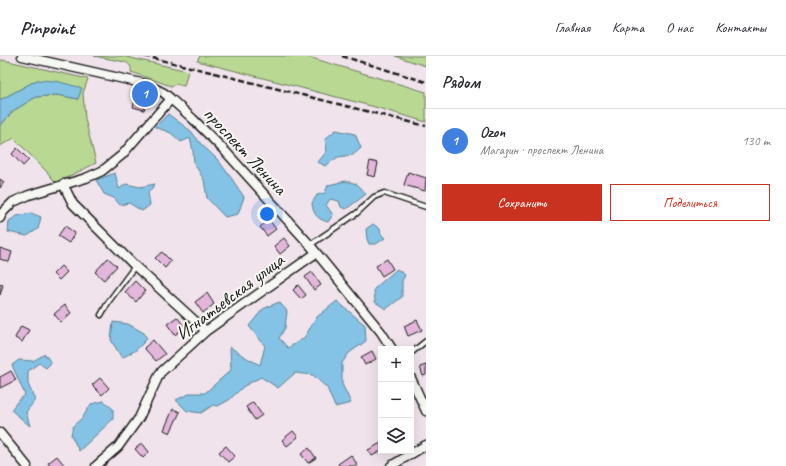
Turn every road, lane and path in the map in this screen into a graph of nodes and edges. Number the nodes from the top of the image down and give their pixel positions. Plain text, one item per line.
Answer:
1 (22, 56) edge
2 (172, 99) junction
3 (63, 184) junction
4 (426, 207) edge
5 (0, 218) edge
6 (310, 245) junction
7 (316, 253) junction
8 (136, 266) junction
9 (101, 315) dead end
10 (206, 330) junction
11 (426, 341) edge
12 (390, 346) edge
13 (414, 351) edge
14 (413, 382) edge
15 (426, 411) edge
16 (0, 433) edge
17 (426, 445) edge
18 (27, 466) edge
19 (96, 466) edge
20 (391, 466) edge

1 - 2 street, проспект Ленина
2 - 3 street
2 - 6 street, проспект Ленина
3 - 5 street
3 - 8 street
4 - 6 lane
6 - 7 street, проспект Ленина
7 - 10 street, Игнатьевская улица
7 - 12 street, проспект Ленина
8 - 9 lane
8 - 10 street
10 - 19 street, Игнатьевская улица
11 - 13 lane
14 - 15 street
16 - 18 street
17 - 20 street

